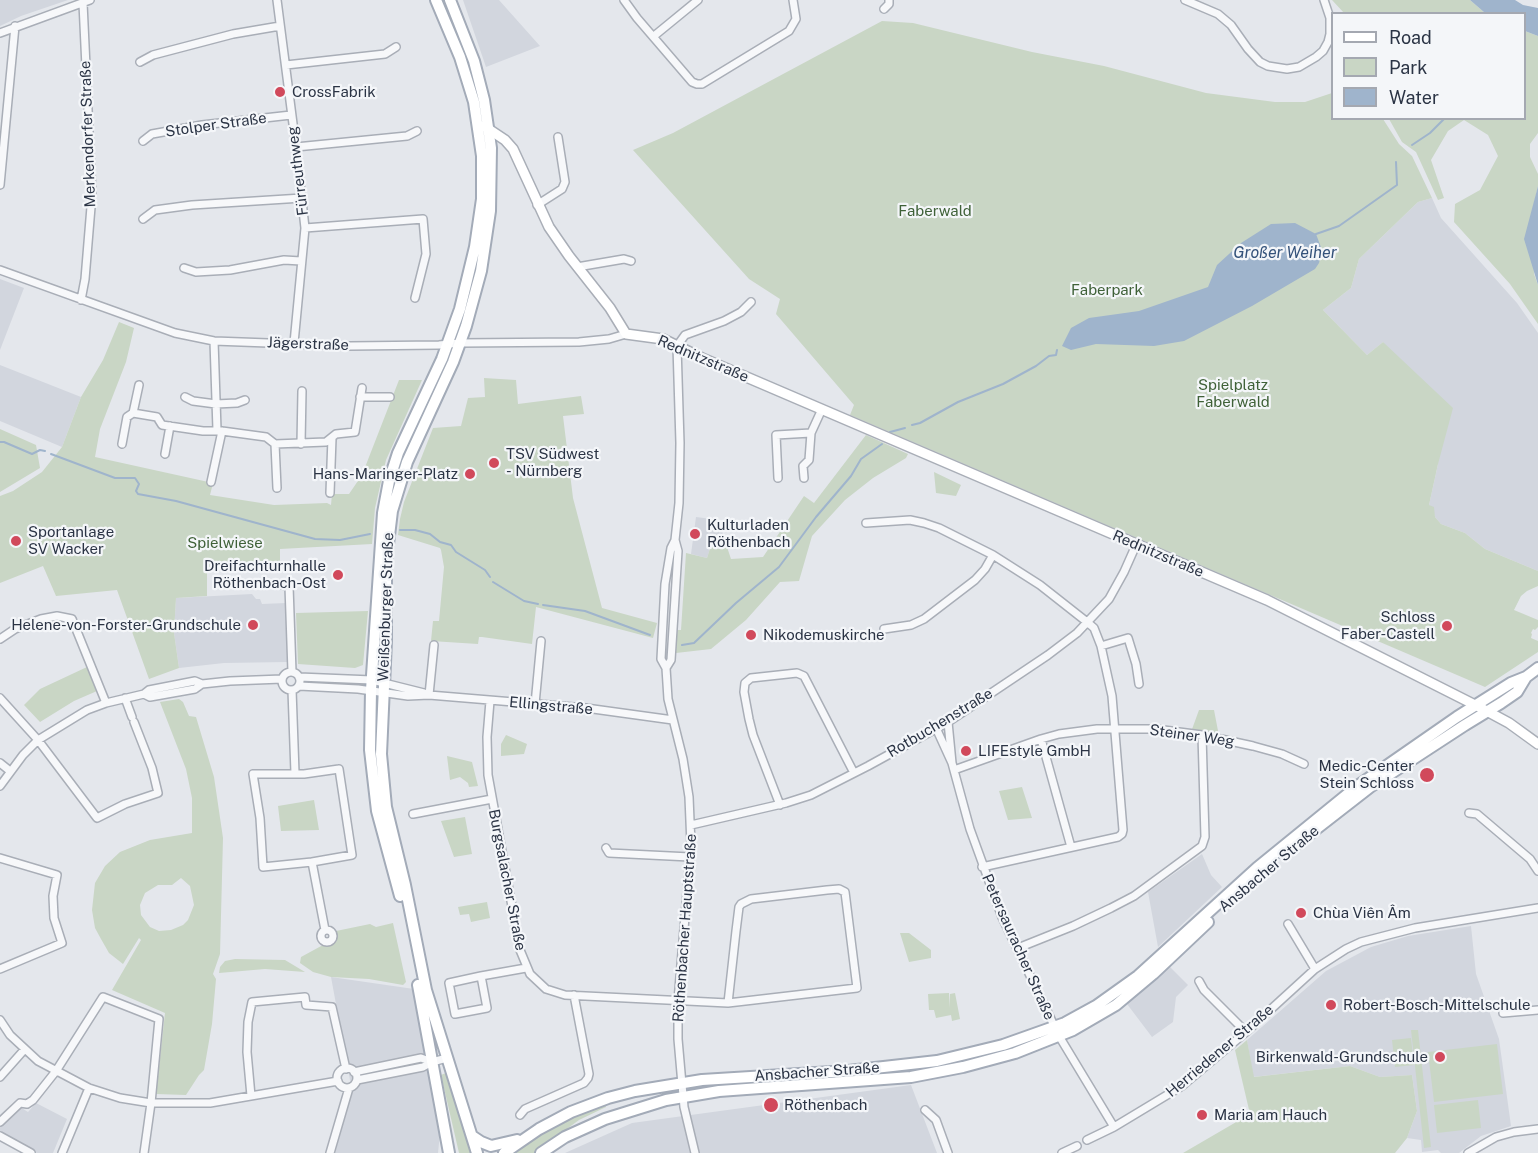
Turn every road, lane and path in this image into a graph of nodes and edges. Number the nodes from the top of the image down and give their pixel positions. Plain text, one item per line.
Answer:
1 (277, 0) edge
2 (436, 0) edge
3 (449, 0) edge
4 (624, 0) edge
5 (698, 0) edge
6 (793, 0) edge
7 (889, 0) edge
8 (1185, 0) edge
9 (1324, 0) edge
10 (86, 2) edge
11 (885, 9) dead end
12 (15, 26) junction
13 (280, 26) junction
14 (0, 33) edge
15 (654, 36) junction
16 (396, 47) dead end
17 (140, 62) dead end
18 (286, 65) junction
19 (474, 102) junction
20 (291, 115) junction
21 (489, 129) junction
22 (417, 131) dead end
23 (558, 137) dead end
24 (143, 141) dead end
25 (296, 147) junction
26 (0, 185) edge
27 (302, 198) junction
28 (537, 205) junction
29 (143, 219) dead end
30 (305, 228) junction
31 (301, 261) junction
32 (631, 261) dead end
33 (577, 267) junction
34 (184, 268) dead end
35 (0, 270) edge
36 (415, 298) dead end
37 (81, 300) junction
38 (751, 302) dead end
39 (626, 334) junction
40 (214, 341) junction
41 (294, 343) junction
42 (460, 343) junction
43 (447, 345) junction
44 (677, 346) junction
45 (139, 385) dead end
46 (362, 388) dead end
47 (302, 391) dead end
48 (185, 397) dead end
49 (360, 397) junction
50 (390, 397) dead end
51 (245, 400) dead end
52 (216, 404) junction
53 (822, 409) junction
54 (133, 413) junction
55 (170, 426) junction
56 (219, 431) junction
57 (811, 433) junction
58 (332, 438) junction
59 (122, 444) dead end
60 (275, 444) junction
61 (301, 444) junction
62 (165, 453) dead end
63 (778, 478) dead end
64 (804, 478) dead end
65 (211, 482) dead end
66 (277, 488) dead end
67 (330, 493) dead end
68 (866, 523) dead end
69 (675, 540) junction
70 (1136, 545) junction
71 (993, 555) junction
72 (276, 584) dead end
73 (1086, 622) junction
74 (884, 629) dead end
75 (0, 639) edge
76 (541, 641) dead end
77 (434, 645) dead end
78 (1101, 646) junction
79 (666, 668) junction
80 (1538, 668) edge
81 (292, 672) junction
82 (299, 676) junction
83 (1526, 677) junction
84 (282, 680) junction
85 (1139, 684) dead end
86 (372, 685) junction
87 (383, 687) junction
88 (295, 688) junction
89 (429, 695) junction
90 (0, 698) edge
91 (125, 698) junction
92 (490, 700) junction
93 (106, 703) junction
94 (535, 704) junction
95 (1476, 706) junction
96 (1487, 712) junction
97 (673, 720) junction
98 (948, 722) junction
99 (936, 728) junction
100 (1115, 729) junction
101 (1202, 735) junction
102 (1041, 739) junction
103 (38, 740) junction
104 (1538, 744) edge
105 (0, 763) edge
106 (1304, 764) dead end
107 (953, 766) junction
108 (10, 771) junction
109 (295, 773) junction
110 (854, 773) junction
111 (0, 786) edge
112 (492, 799) junction
113 (780, 805) junction
114 (1469, 813) dead end
115 (412, 814) dead end
116 (691, 825) junction
117 (1071, 847) junction
118 (606, 848) dead end
119 (690, 857) junction
120 (0, 858) edge
121 (312, 862) junction
122 (982, 867) junction
123 (1538, 871) edge
124 (1538, 908) edge
125 (1288, 924) dead end
126 (325, 930) dead end
127 (1018, 948) junction
128 (526, 968) junction
129 (0, 969) edge
130 (1315, 969) junction
131 (481, 976) junction
132 (1199, 981) dead end
133 (574, 995) junction
134 (678, 1001) junction
135 (728, 1003) junction
136 (1538, 1010) edge
137 (1503, 1013) dead end
138 (0, 1020) edge
139 (1057, 1032) junction
140 (1246, 1032) junction
141 (24, 1050) junction
142 (447, 1058) junction
143 (432, 1062) junction
144 (346, 1069) junction
145 (56, 1071) junction
146 (354, 1072) junction
147 (0, 1077) edge
148 (357, 1080) junction
149 (338, 1081) junction
150 (681, 1083) junction
151 (89, 1088) junction
152 (349, 1088) junction
153 (251, 1096) junction
154 (683, 1096) junction
155 (608, 1098) junction
156 (151, 1103) junction
157 (925, 1110) dead end
158 (520, 1115) dead end
159 (607, 1118) junction
160 (0, 1122) edge
161 (1114, 1127) junction
162 (1538, 1129) edge
163 (0, 1136) edge
164 (472, 1136) junction
165 (524, 1138) junction
166 (1087, 1140) dead end
167 (1077, 1146) dead end
168 (450, 1150) edge
169 (506, 1152) edge
170 (1065, 1152) edge
171 (31, 1153) edge
172 (62, 1153) edge
173 (144, 1153) edge
174 (330, 1153) edge
175 (477, 1153) edge
176 (541, 1153) edge
177 (695, 1153) edge
178 (948, 1153) edge
179 (1468, 1153) edge

1 - 13 street, Fürreuthweg
2 - 19 main road, Weißenburger Straße
3 - 21 main road, Weißenburger Straße
4 - 15 street
5 - 15 street
6 - 15 street
7 - 11 street
8 - 9 street
10 - 12 street
10 - 37 street, Merkendorfer Straße
12 - 14 street
12 - 26 street
13 - 17 street
13 - 18 street, Fürreuthweg
16 - 18 street
18 - 20 street, Fürreuthweg
19 - 21 main road
19 - 43 main road, Weißenburger Straße
20 - 24 street, Stolper Straße
20 - 25 street, Fürreuthweg
21 - 28 main road
21 - 42 main road, Weißenburger Straße
22 - 25 street
23 - 28 street
25 - 27 street, Fürreuthweg
27 - 29 street
27 - 30 street, Fürreuthweg
28 - 33 main road
30 - 31 street, Fürreuthweg
30 - 36 street
31 - 34 street
31 - 41 street, Fürreuthweg
32 - 33 street
33 - 39 main road
35 - 37 street, Jägerstraße
37 - 40 street, Jägerstraße
38 - 44 street
39 - 42 street, Jägerstraße
39 - 44 main road, Rednitzstraße
40 - 41 street, Jägerstraße
40 - 52 street
41 - 43 street, Jägerstraße
42 - 43 street, Jägerstraße
42 - 87 main road, Weißenburger Straße
43 - 86 main road, Weißenburger Straße
44 - 53 main road, Rednitzstraße
44 - 69 street, Röthenbacher Hauptstraße
45 - 54 street
46 - 49 street
47 - 61 street
48 - 52 street
49 - 50 street
49 - 58 street
51 - 52 street
52 - 56 street
53 - 57 street
53 - 70 main road, Rednitzstraße
54 - 55 street
54 - 59 street
55 - 56 street
55 - 62 street
56 - 60 street
56 - 65 street
57 - 63 street
57 - 64 street
58 - 61 street
58 - 67 street
60 - 61 street
60 - 66 street
68 - 71 street
69 - 79 street, Röthenbacher Hauptstraße
69 - 79 street, Röthenbacher Hauptstraße
70 - 73 street, Rotbuchenstraße
70 - 95 main road, Rednitzstraße
71 - 73 street
71 - 74 street
72 - 81 street
73 - 78 street
73 - 98 street, Rotbuchenstraße
75 - 93 street
76 - 94 street
77 - 89 street
78 - 85 street
78 - 100 street
79 - 97 street, Röthenbacher Hauptstraße
80 - 83 main road
81 - 82 street
81 - 84 street
82 - 86 street
82 - 88 street
83 - 95 main road, Ansbacher Straße
83 - 96 main road, Ansbacher Straße
84 - 88 street
84 - 91 street
86 - 87 street, Ellingstraße
86 - 88 street
86 - 143 main road, Weißenburger Straße
87 - 89 street, Ellingstraße
87 - 142 main road, Weißenburger Straße
88 - 109 street
89 - 92 street, Ellingstraße
90 - 103 street
91 - 93 street
91 - 103 street
92 - 94 street, Ellingstraße
92 - 112 street, Burgsalacher Straße
93 - 103 street
94 - 97 street, Ellingstraße
95 - 96 main road, Rednitzstraße
95 - 139 main road, Ansbacher Straße
96 - 104 main road, Rednitzstraße
96 - 139 main road, Ansbacher Straße
97 - 116 street, Röthenbacher Hauptstraße
98 - 99 street, Rotbuchenstraße
98 - 107 street, Petersauracher Straße
99 - 107 street, Petersauracher Straße
99 - 110 street, Rotbuchenstraße
100 - 101 street, Steiner Weg
100 - 102 street, Steiner Weg
100 - 117 street
101 - 106 street, Steiner Weg
101 - 127 street
102 - 107 street, Steiner Weg
102 - 117 street
103 - 108 street
105 - 108 street
107 - 122 street, Petersauracher Straße
108 - 111 street
109 - 121 street
109 - 121 street
110 - 113 street, Rotbuchenstraße
110 - 113 street
112 - 115 street
112 - 128 street, Burgsalacher Straße
113 - 116 street, Rotbuchenstraße
114 - 123 street
116 - 119 street, Röthenbacher Hauptstraße
117 - 122 street
118 - 119 street
119 - 134 street, Röthenbacher Hauptstraße
120 - 129 street
121 - 126 street
122 - 127 street, Petersauracher Straße
124 - 130 street, Herriedener Straße
125 - 130 street
127 - 139 street, Petersauracher Straße
128 - 131 street
128 - 133 street, Burgsalacher Straße
130 - 140 street, Herriedener Straße
131 - 131 street
132 - 140 street
133 - 134 street, Burgsalacher Straße
133 - 158 street
134 - 135 street, Burgsalacher Straße
134 - 150 street, Röthenbacher Hauptstraße
135 - 135 street, Burgsalacher Straße
136 - 137 street
138 - 141 street
139 - 150 main road, Ansbacher Straße
139 - 154 main road, Ansbacher Straße
139 - 161 street, Petersauracher Straße
140 - 161 street, Herriedener Straße
141 - 145 street
141 - 147 street
142 - 143 street
142 - 164 main road, Weißenburger Straße
143 - 146 street
143 - 148 street
143 - 168 main road, Weißenburger Straße
144 - 146 street
144 - 149 street
144 - 153 street
145 - 151 street
145 - 156 street
145 - 160 street
146 - 148 street
148 - 152 street
149 - 152 street
149 - 153 street
150 - 154 street
150 - 155 main road, Ansbacher Straße
151 - 156 street
151 - 172 street
152 - 174 street
153 - 156 street
154 - 159 main road, Ansbacher Straße
154 - 177 street
155 - 159 main road
155 - 165 main road, Ansbacher Straße
156 - 173 street
157 - 178 street
159 - 176 main road, Ansbacher Straße
161 - 166 street, Herriedener Straße
162 - 179 street
163 - 171 street
164 - 165 main road
164 - 175 main road, Weißenburger Straße
165 - 169 main road, Ansbacher Straße
167 - 170 street

